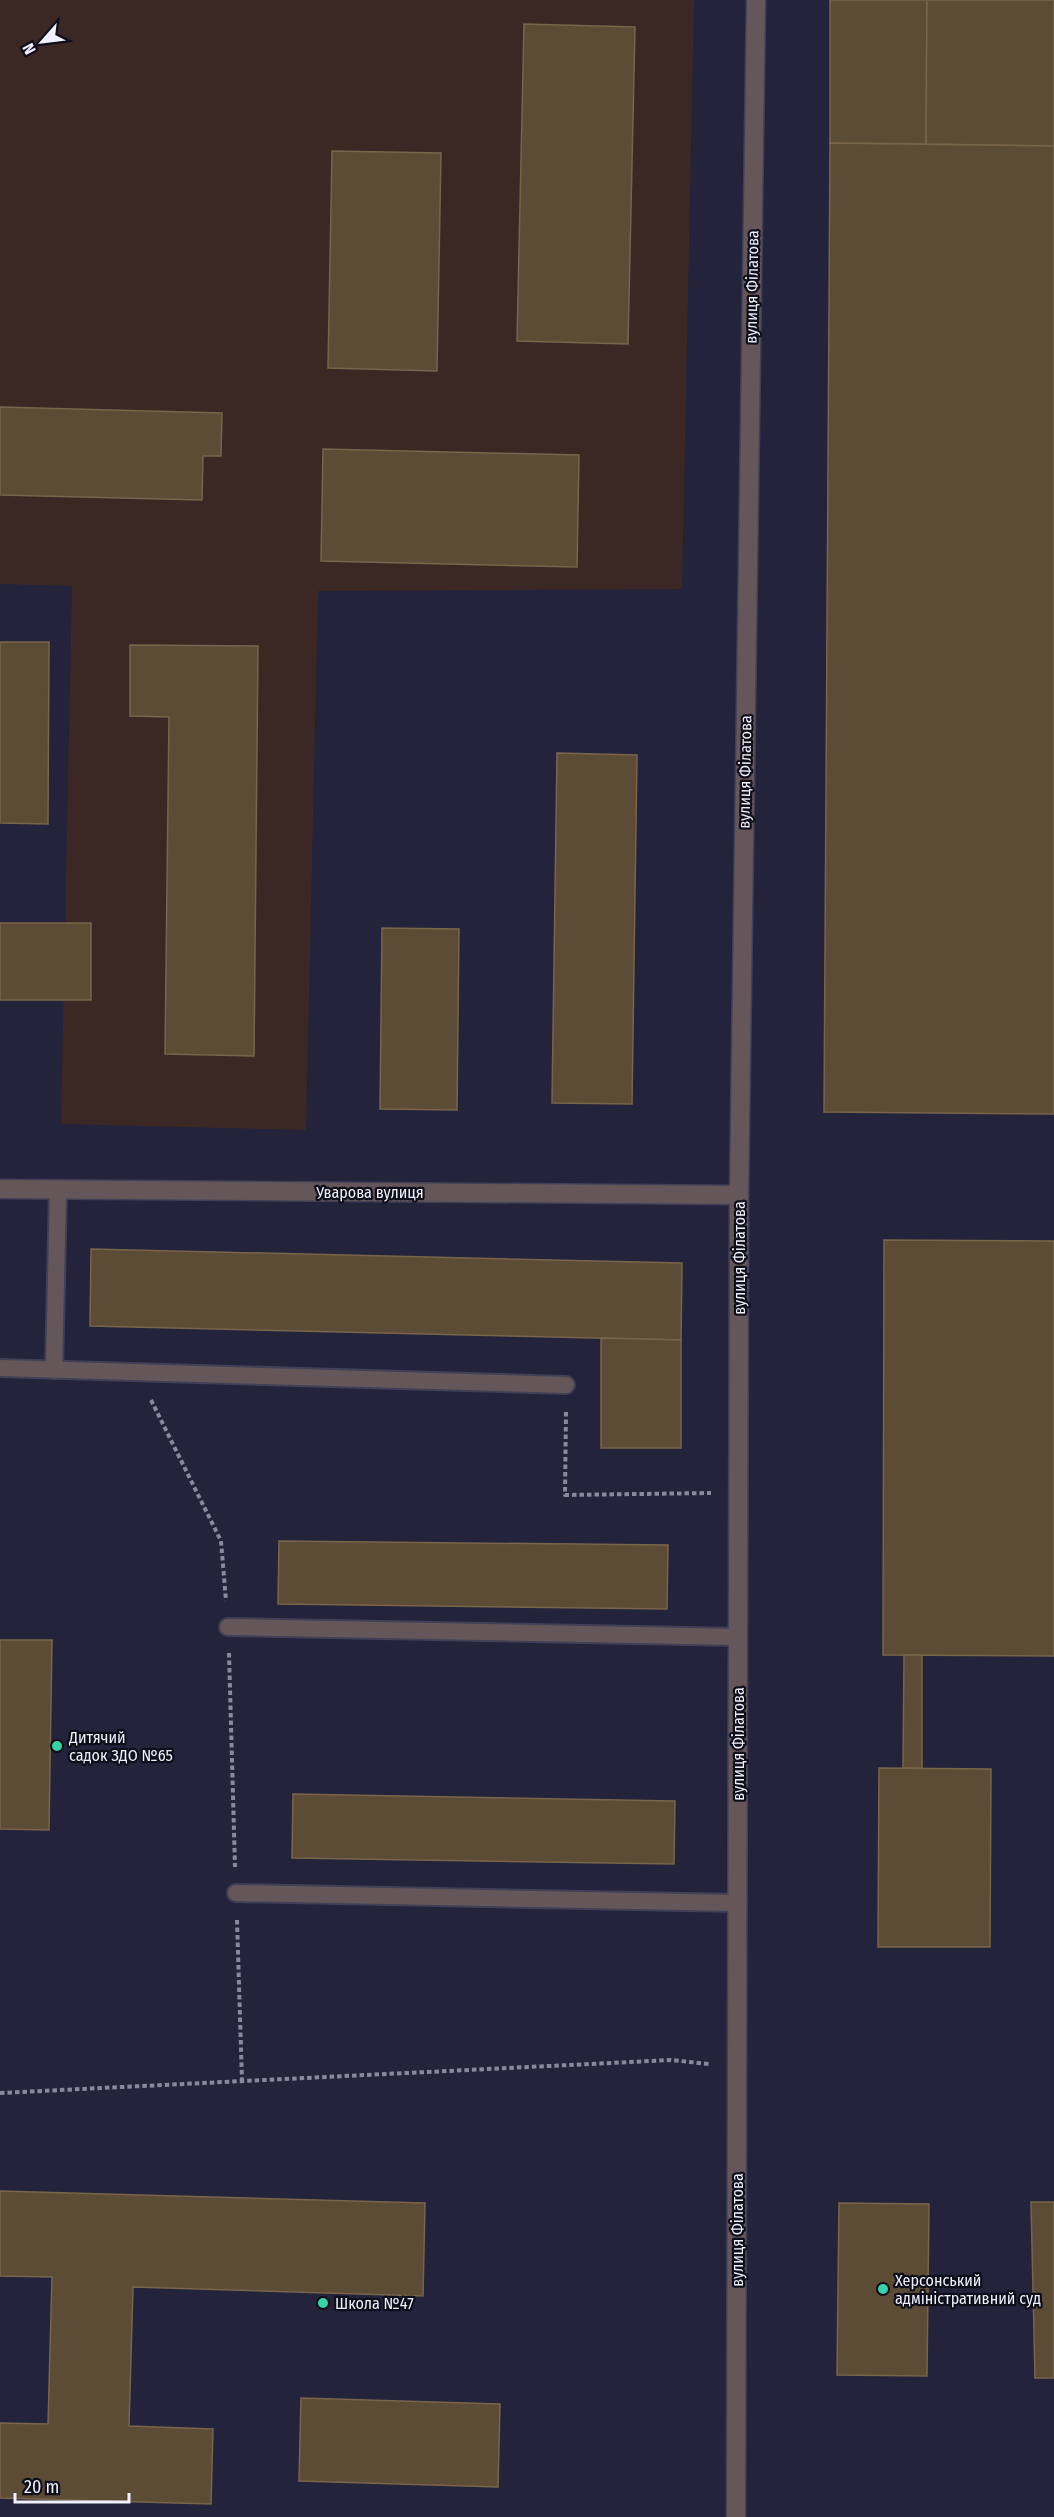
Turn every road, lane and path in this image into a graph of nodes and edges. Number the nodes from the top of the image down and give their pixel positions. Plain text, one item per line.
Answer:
1 (756, 0) edge
2 (0, 1189) edge
3 (58, 1190) junction
4 (739, 1195) junction
5 (0, 1368) edge
6 (54, 1370) junction
7 (137, 1372) junction
8 (567, 1384) joint
9 (738, 1492) junction
10 (228, 1627) junction
11 (738, 1637) junction
12 (236, 1893) junction
13 (737, 1903) junction
14 (737, 2066) junction
15 (242, 2081) junction
16 (0, 2093) edge
17 (736, 2517) edge

1 - 4 street, вулиця Філатова
2 - 3 street, Уварова вулиця
3 - 4 street, Уварова вулиця
3 - 6 lane
4 - 9 street, вулиця Філатова
5 - 6 lane
6 - 7 lane
7 - 8 lane
7 - 10 path
8 - 9 path
9 - 11 street, вулиця Філатова
10 - 11 lane
10 - 12 path
11 - 13 street, вулиця Філатова
12 - 13 lane
12 - 15 path
13 - 14 street, вулиця Філатова
14 - 15 path
14 - 17 street, вулиця Філатова
15 - 16 path

